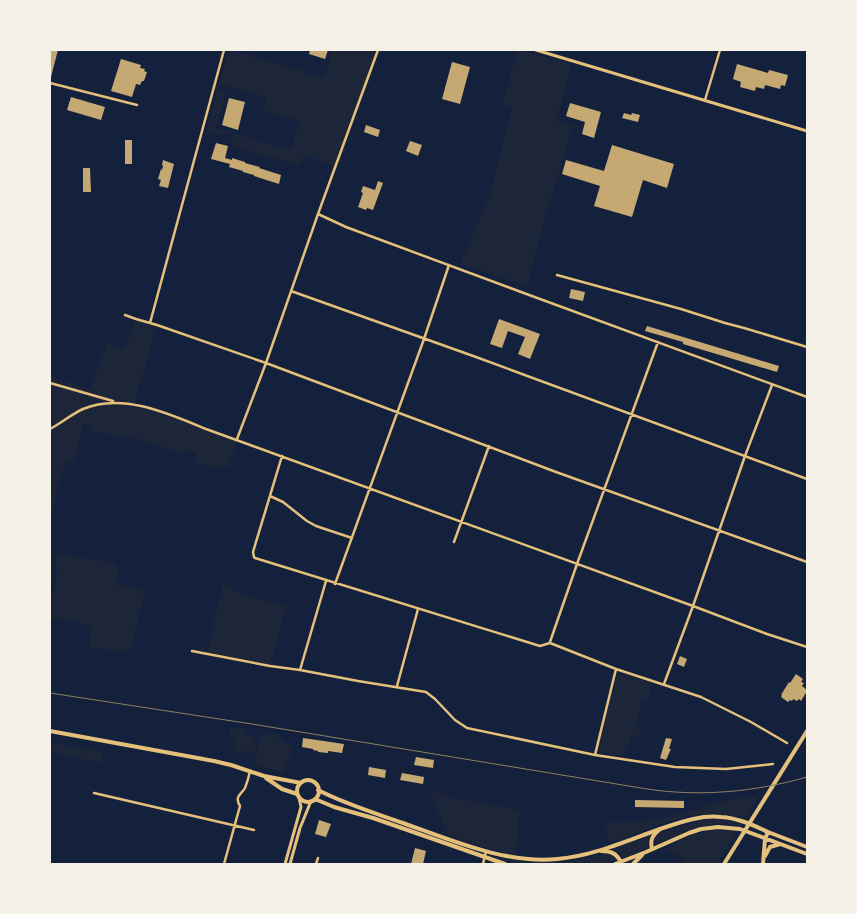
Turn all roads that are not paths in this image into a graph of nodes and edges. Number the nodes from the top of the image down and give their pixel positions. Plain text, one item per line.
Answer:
1 (224, 50) edge
2 (378, 50) edge
3 (536, 50) edge
4 (720, 50) edge
5 (50, 83) edge
6 (705, 100) junction
7 (137, 105) dead end
8 (807, 131) edge
9 (318, 214) junction
10 (449, 265) junction
11 (557, 275) dead end
12 (291, 291) junction
13 (125, 315) dead end
14 (150, 323) junction
15 (424, 339) junction
16 (658, 342) junction
17 (807, 347) edge
18 (266, 363) junction
19 (50, 383) edge
20 (772, 385) junction
21 (807, 397) edge
22 (114, 402) junction
23 (397, 413) junction
24 (632, 414) junction
25 (50, 429) edge
26 (237, 439) junction
27 (489, 446) junction
28 (282, 456) junction
29 (745, 456) junction
30 (807, 479) edge
31 (370, 489) junction
32 (605, 489) junction
33 (270, 496) junction
34 (461, 522) junction
35 (720, 531) junction
36 (352, 538) junction
37 (454, 542) dead end
38 (807, 562) edge
39 (577, 564) junction
40 (326, 581) junction
41 (335, 584) junction
42 (693, 606) junction
43 (418, 609) junction
44 (550, 643) junction
45 (807, 647) edge
46 (192, 651) dead end
47 (616, 669) junction
48 (300, 670) junction
49 (664, 684) junction
50 (397, 686) junction
51 (50, 731) edge
52 (807, 731) edge
53 (787, 744) dead end
54 (594, 755) junction
55 (773, 764) dead end
56 (250, 771) junction
57 (264, 776) junction
58 (301, 783) junction
59 (318, 790) junction
60 (94, 793) dead end
61 (297, 794) junction
62 (300, 798) junction
63 (313, 800) junction
64 (235, 826) junction
65 (661, 828) junction
66 (254, 830) dead end
67 (768, 832) junction
68 (766, 839) junction
69 (780, 844) junction
70 (807, 847) edge
71 (652, 849) junction
72 (486, 851) junction
73 (596, 851) junction
74 (646, 852) junction
75 (807, 854) edge
76 (484, 857) junction
77 (318, 858) dead end
78 (763, 858) junction
79 (621, 863) edge
80 (224, 864) edge
81 (285, 864) edge
82 (290, 864) edge
83 (316, 864) edge
84 (483, 864) edge
85 (505, 864) edge
86 (615, 864) edge
87 (633, 864) edge
88 (724, 864) edge
89 (762, 864) edge

1 - 14 street
2 - 9 street
3 - 6 main road
4 - 6 street
5 - 7 street
6 - 8 main road
9 - 10 street
9 - 12 street
10 - 15 street
10 - 16 street
11 - 17 street
12 - 15 street
12 - 18 street
13 - 14 street
14 - 18 street
15 - 23 street
15 - 24 street
16 - 20 street
16 - 24 street
18 - 23 street
18 - 26 street
19 - 22 street
20 - 21 street
20 - 29 street
22 - 25 street
22 - 26 street
23 - 27 street
23 - 31 street
24 - 29 street
24 - 32 street
26 - 28 street
27 - 32 street
27 - 34 street
28 - 31 street
28 - 33 street
29 - 30 street
29 - 35 street
31 - 34 street
31 - 36 street
32 - 35 street
32 - 39 street
33 - 36 street
33 - 40 street
34 - 37 street
34 - 39 street
35 - 38 street
35 - 42 street
36 - 41 street
39 - 42 street
39 - 44 street
40 - 41 street
40 - 48 street
41 - 43 street
42 - 45 street
42 - 49 street
43 - 44 street
43 - 50 street
44 - 47 street
46 - 48 street
47 - 49 street
47 - 54 street
48 - 50 street
49 - 53 street
50 - 54 street
51 - 56 main road
52 - 88 main road
54 - 55 street
56 - 57 main road
56 - 64 street
57 - 58 main road
57 - 61 main road
58 - 59 main road
58 - 61 main road
59 - 63 main road
59 - 72 main road
60 - 64 street
61 - 62 main road
62 - 63 main road
62 - 81 main road
63 - 76 main road
63 - 82 main road
64 - 66 street
64 - 80 street
65 - 67 main road
65 - 71 main road
65 - 73 main road
67 - 68 main road
67 - 70 main road
68 - 69 main road
68 - 71 main road
68 - 78 main road
69 - 75 main road
69 - 78 main road
71 - 74 main road
72 - 73 main road
72 - 76 street
73 - 79 main road
74 - 79 main road
74 - 87 main road
76 - 84 street
76 - 85 main road
77 - 83 street
78 - 89 main road
79 - 86 main road

